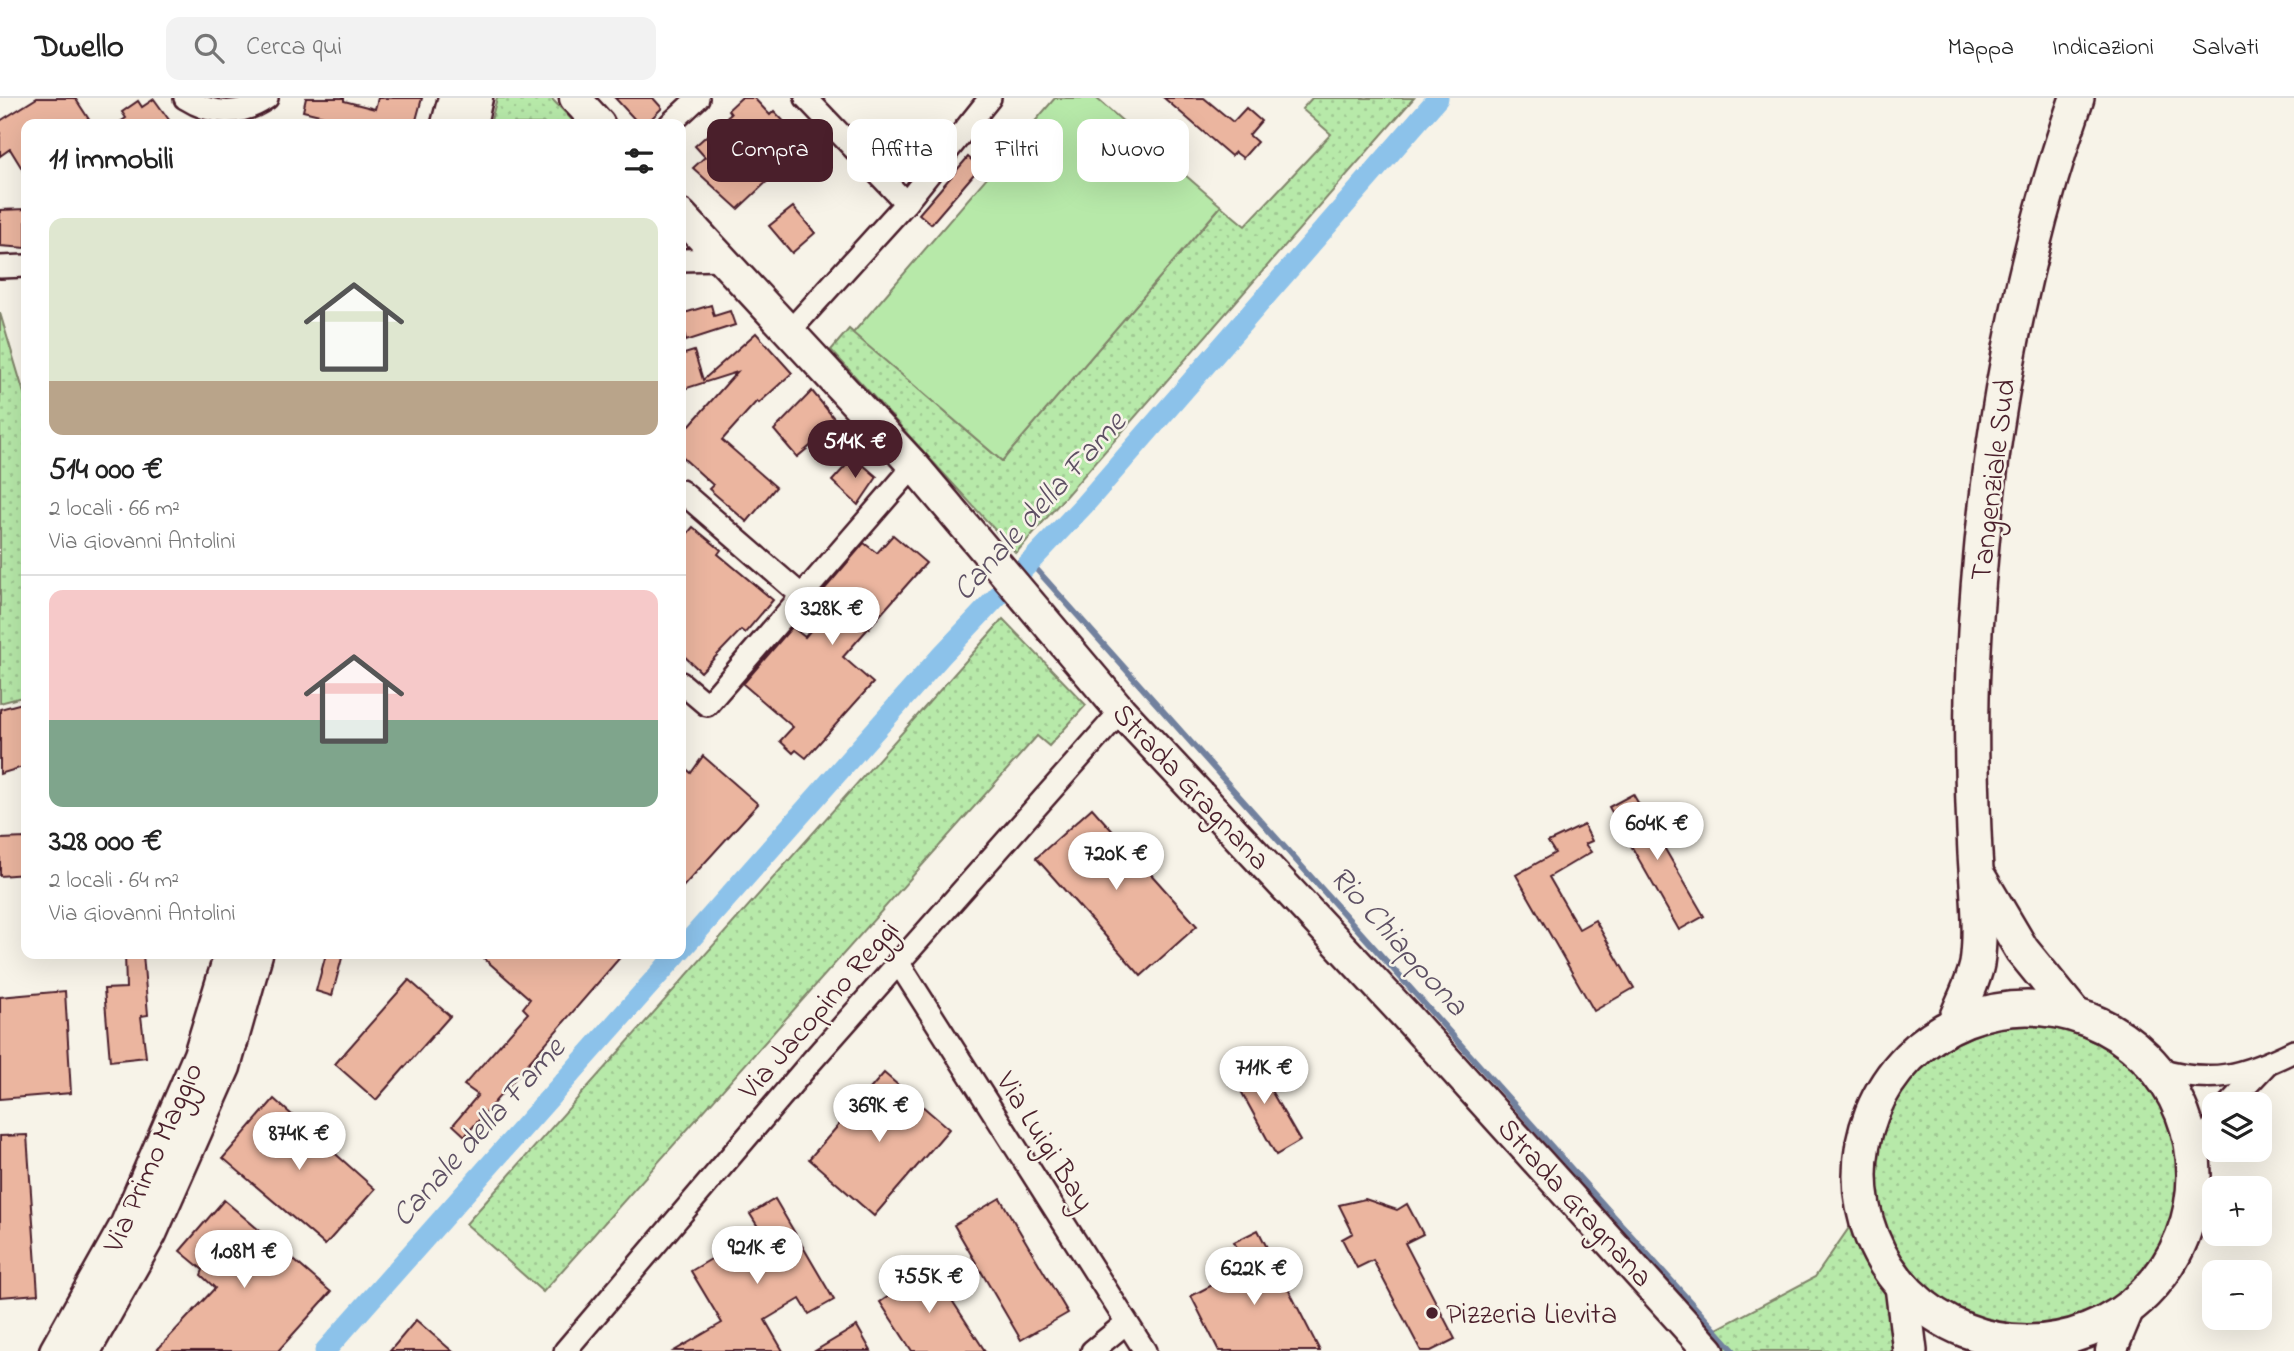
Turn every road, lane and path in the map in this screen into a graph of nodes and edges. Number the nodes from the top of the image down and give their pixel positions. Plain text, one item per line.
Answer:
1 (185, 98) edge
2 (267, 98) edge
3 (454, 98) edge
4 (477, 98) edge
5 (575, 98) edge
6 (698, 98) edge
7 (806, 98) edge
8 (990, 98) edge
9 (2077, 98) edge
10 (240, 117) edge
11 (448, 119) edge
12 (472, 119) edge
13 (594, 119) edge
14 (675, 119) edge
15 (906, 203) junction
16 (686, 220) edge
17 (722, 259) junction
18 (686, 260) edge
19 (21, 266) edge
20 (0, 267) edge
21 (788, 333) junction
22 (914, 466) junction
23 (686, 495) edge
24 (802, 596) junction
25 (686, 687) edge
26 (1121, 710) junction
27 (1976, 872) junction
28 (228, 959) edge
29 (255, 959) edge
30 (898, 962) junction
31 (2074, 1014) junction
32 (1954, 1024) junction
33 (2294, 1051) edge
34 (2269, 1063) junction
35 (2156, 1068) junction
36 (2241, 1092) edge
37 (2202, 1143) edge
38 (2193, 1156) junction
39 (1902, 1286) junction
40 (2129, 1308) junction
41 (1126, 1323) junction
42 (1951, 1343) edge
43 (2011, 1346) edge
44 (55, 1351) edge
45 (85, 1351) edge
46 (565, 1351) edge
47 (1092, 1351) edge
48 (1145, 1351) edge
49 (1709, 1351) edge
50 (1910, 1351) edge
51 (2111, 1351) edge

1 - 10 street
2 - 10 street
3 - 11 street
4 - 12 street
5 - 13 street
6 - 14 street
7 - 15 street
8 - 15 street
9 - 27 main road, Tangenziale Sud
15 - 21 street
16 - 17 street, Strada Gragnana
17 - 18 street
17 - 21 street, Strada Gragnana
19 - 20 street
21 - 22 street, Strada Gragnana
22 - 24 street
22 - 26 street, Strada Gragnana
23 - 24 street
24 - 25 street
26 - 30 street, Via Jacopino Reggi
26 - 49 street, Strada Gragnana
27 - 31 main road, Tangenziale Sud
27 - 32 main road, Tangenziale Sud
28 - 44 street, Via Primo Maggio
29 - 45 street, Via Primo Maggio
30 - 41 street, Via Luigi Bay
30 - 46 street, Via Jacopino Reggi
31 - 32 main road
31 - 35 main road
32 - 39 main road
33 - 34 street
34 - 35 street
34 - 36 street
35 - 38 main road
37 - 38 street
38 - 40 main road
39 - 42 main road
39 - 50 main road
40 - 43 main road
40 - 51 street
41 - 47 street
41 - 48 street, Via Luigi Bay
42 - 43 main road

